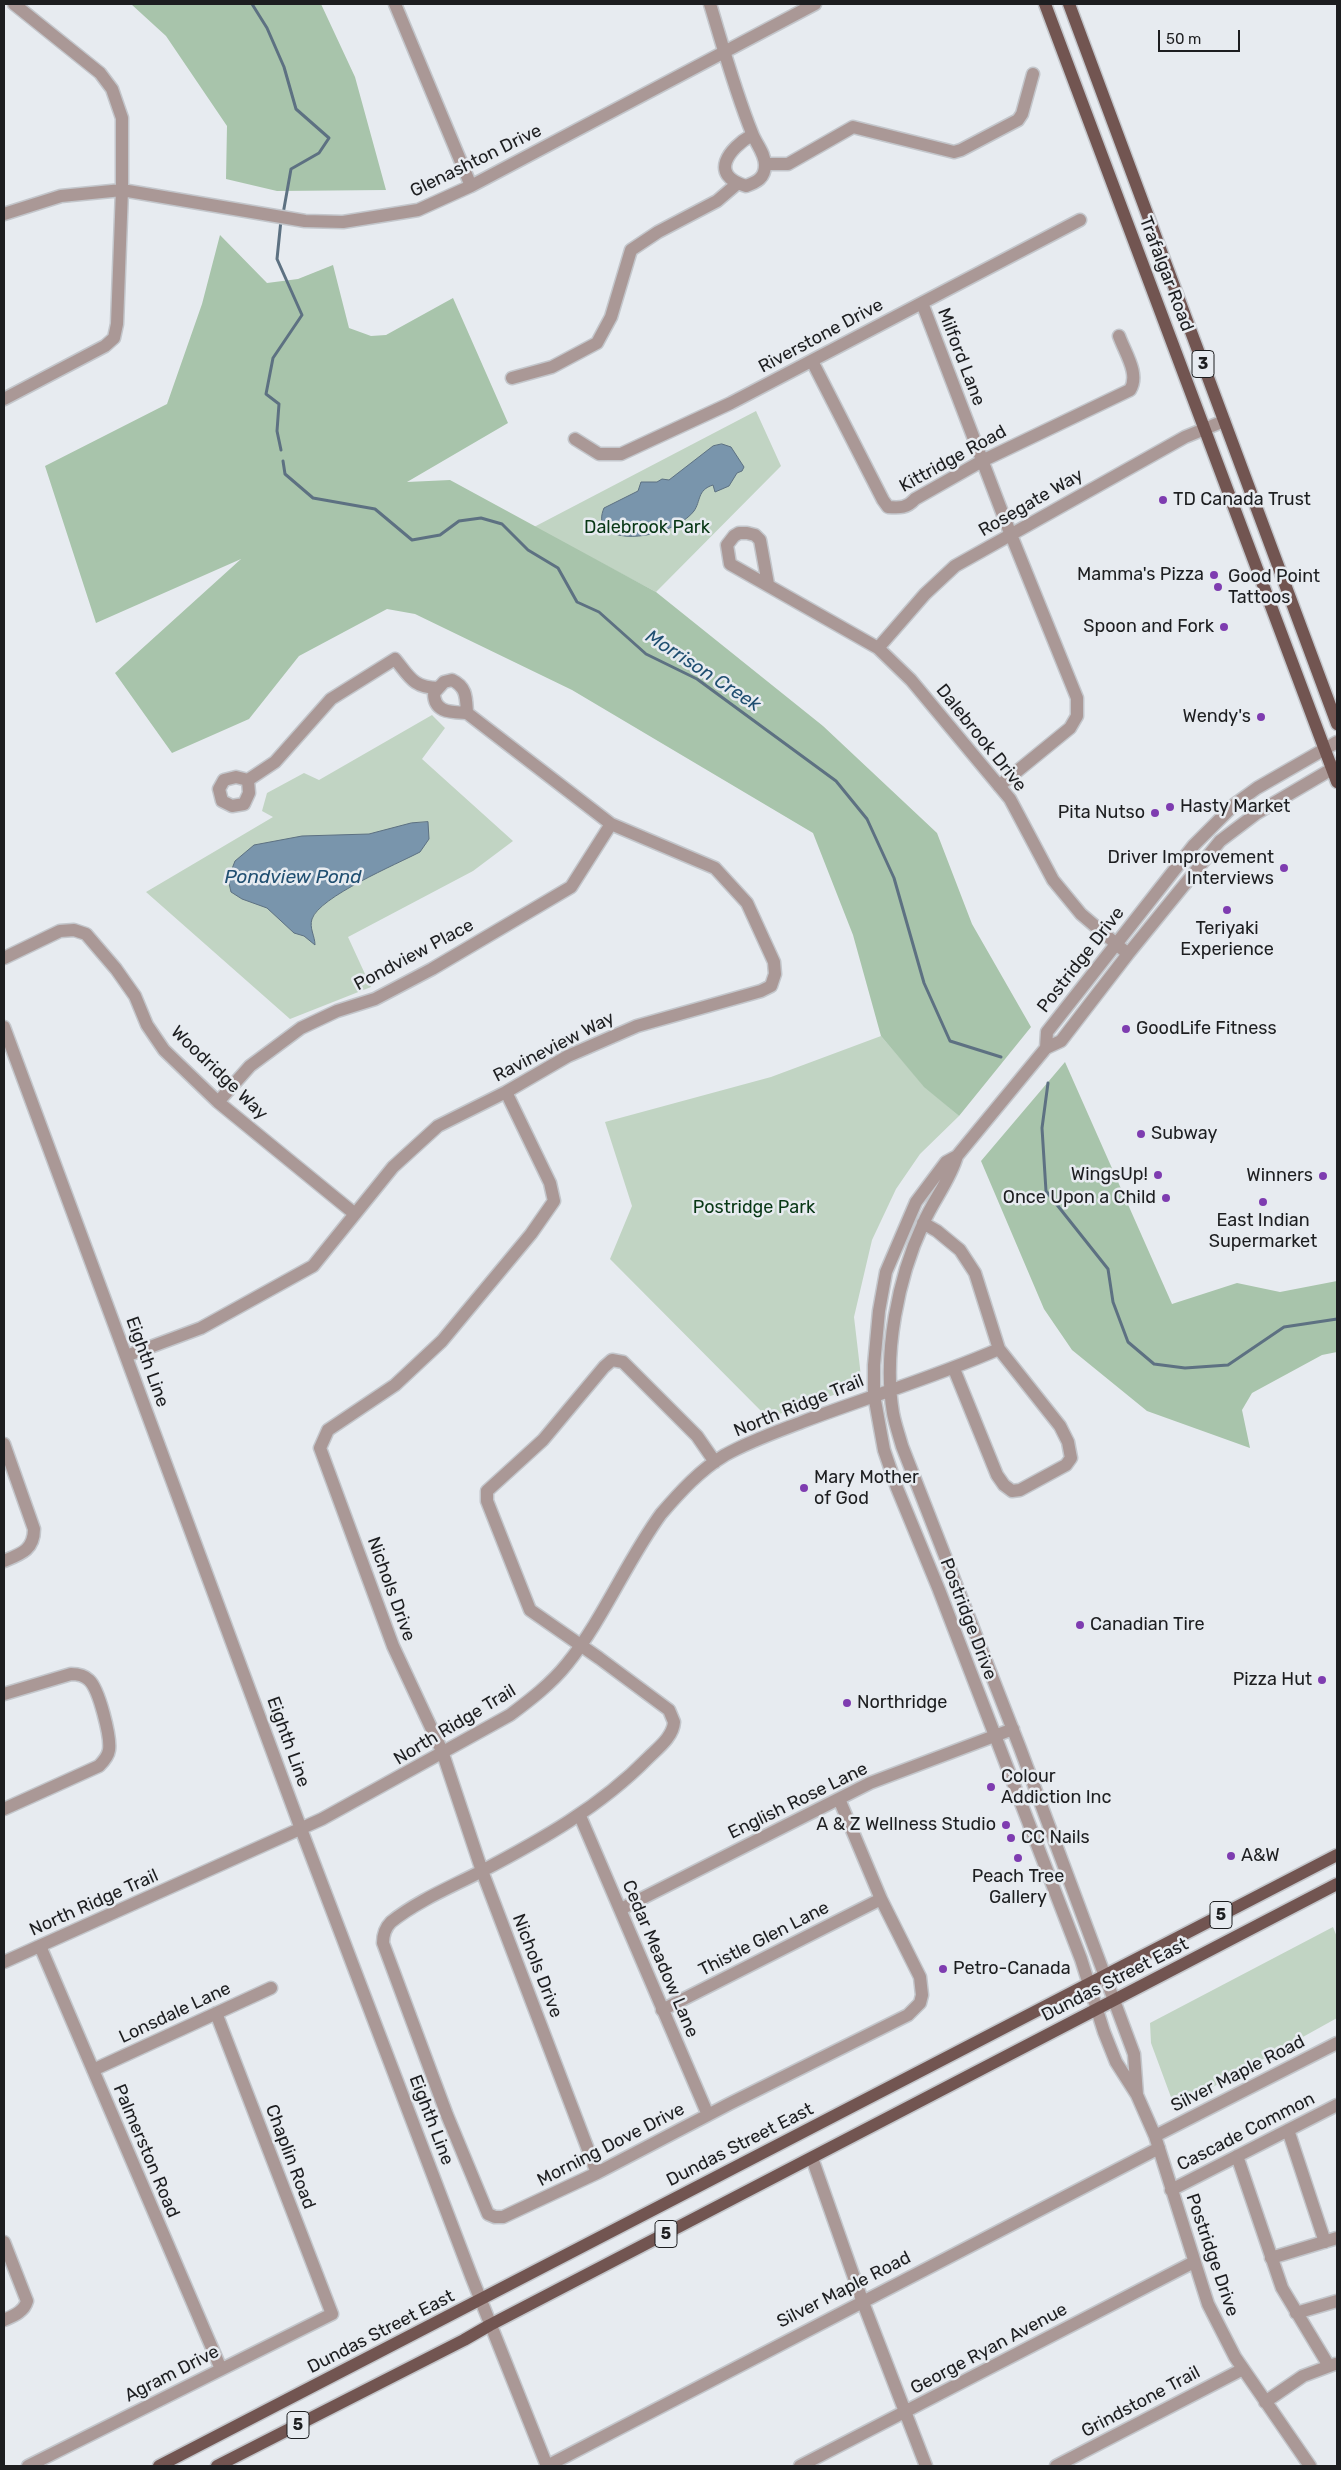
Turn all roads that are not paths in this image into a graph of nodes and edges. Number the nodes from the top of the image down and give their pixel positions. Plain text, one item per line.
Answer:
1 (14, 4) edge
2 (394, 4) edge
3 (710, 4) edge
4 (815, 4) edge
5 (1045, 4) edge
6 (1069, 4) edge
7 (724, 53) junction
8 (1033, 74) dead end
9 (752, 135) junction
10 (765, 164) junction
11 (738, 183) junction
12 (471, 186) junction
13 (122, 190) junction
14 (4, 214) edge
15 (1080, 220) dead end
16 (922, 303) junction
17 (1119, 336) dead end
18 (812, 361) junction
19 (512, 378) dead end
20 (4, 400) edge
21 (1224, 420) junction
22 (1206, 428) junction
23 (575, 439) dead end
24 (982, 461) junction
25 (1011, 535) junction
26 (768, 584) dead end
27 (878, 648) junction
28 (438, 688) junction
29 (467, 713) junction
30 (1337, 724) edge
31 (1332, 745) edge
32 (1335, 767) edge
33 (248, 780) dead end
34 (1337, 782) edge
35 (999, 786) junction
36 (611, 824) junction
37 (1116, 944) junction
38 (1128, 954) junction
39 (4, 958) edge
40 (4, 1027) edge
41 (1046, 1048) junction
42 (506, 1092) junction
43 (218, 1102) junction
44 (958, 1156) junction
45 (355, 1214) junction
46 (923, 1223) junction
47 (999, 1349) junction
48 (126, 1356) junction
49 (954, 1369) junction
50 (890, 1389) junction
51 (874, 1395) junction
52 (4, 1444) edge
53 (715, 1462) junction
54 (4, 1560) edge
55 (581, 1645) junction
56 (4, 1694) edge
57 (1013, 1729) junction
58 (995, 1736) junction
59 (442, 1751) junction
60 (839, 1799) junction
61 (4, 1809) edge
62 (580, 1816) junction
63 (302, 1829) junction
64 (1337, 1855) edge
65 (482, 1871) junction
66 (1337, 1884) edge
67 (881, 1899) junction
68 (621, 1909) junction
69 (40, 1946) junction
70 (4, 1962) edge
71 (1106, 1976) junction
72 (1089, 1984) junction
73 (271, 1988) dead end
74 (1114, 2000) junction
75 (1098, 2009) junction
76 (662, 2010) junction
77 (216, 2013) junction
78 (1337, 2043) edge
79 (93, 2070) junction
80 (1137, 2095) junction
81 (1337, 2105) edge
82 (708, 2116) junction
83 (1288, 2130) junction
84 (1157, 2142) junction
85 (1238, 2156) junction
86 (812, 2158) junction
87 (597, 2173) junction
88 (1171, 2190) junction
89 (1331, 2240) edge
90 (4, 2242) edge
91 (1271, 2258) junction
92 (1194, 2262) junction
93 (482, 2299) junction
94 (862, 2300) junction
95 (1337, 2300) edge
96 (1296, 2312) junction
97 (332, 2314) joint
98 (4, 2320) edge
99 (490, 2325) junction
100 (1333, 2364) edge
101 (221, 2369) junction
102 (1243, 2369) junction
103 (1266, 2402) junction
104 (905, 2412) junction
105 (28, 2466) edge
106 (159, 2466) edge
107 (217, 2466) edge
108 (547, 2466) edge
109 (800, 2466) edge
110 (926, 2466) edge
111 (1056, 2466) edge
112 (1310, 2466) edge

1 - 13 street
2 - 12 street
3 - 7 street
4 - 7 street, Glenashton Drive
5 - 22 main road, Trafalgar Road / 3
6 - 21 main road, Trafalgar Road / 3
7 - 9 street
7 - 12 street, Glenashton Drive
8 - 10 street
9 - 10 street
9 - 11 street
10 - 11 street
11 - 19 street
12 - 13 street, Glenashton Drive
13 - 14 street, Glenashton Drive
13 - 20 street
15 - 16 street, Riverstone Drive
16 - 18 street, Riverstone Drive
16 - 24 street, Milford Lane
17 - 24 street, Kittridge Road
18 - 23 street, Riverstone Drive
18 - 24 street, Kittridge Road
21 - 22 street, Rosegate Way
21 - 30 main road, Trafalgar Road / 3
22 - 25 street, Rosegate Way
22 - 31 main road, Trafalgar Road / 3
24 - 25 street, Milford Lane
25 - 27 street, Rosegate Way
25 - 35 street, Milford Lane
26 - 27 street, Dalebrook Drive
27 - 35 street, Dalebrook Drive
28 - 29 street
28 - 29 street
28 - 33 street
29 - 36 street, Ravineview Way
31 - 32 main road, Trafalgar Road / 3
31 - 37 street, Postridge Drive
32 - 34 main road, Trafalgar Road / 3
32 - 38 street, Postridge Drive
35 - 37 street, Dalebrook Drive
36 - 42 street, Ravineview Way
36 - 43 street, Pondview Place
37 - 38 street, Dalebrook Drive
37 - 41 street, Postridge Drive
38 - 41 street, Postridge Drive
39 - 43 street, Woodridge Way
40 - 48 street, Eighth Line
41 - 44 street, Postridge Drive
42 - 45 street, Ravineview Way
42 - 59 street, Nichols Drive
43 - 45 street, Woodridge Way
44 - 46 street, Postridge Drive
44 - 51 street, Postridge Drive
45 - 48 street, Ravineview Way
46 - 47 street
46 - 50 street, Postridge Drive
47 - 49 street, North Ridge Trail
47 - 49 street
48 - 63 street, Eighth Line
49 - 50 street, North Ridge Trail
50 - 51 street, North Ridge Trail
50 - 57 street, Postridge Drive
51 - 53 street, North Ridge Trail
51 - 58 street, Postridge Drive
52 - 54 street
53 - 55 street, North Ridge Trail
53 - 55 street
55 - 59 street, North Ridge Trail
55 - 62 street
56 - 61 street
57 - 58 street, English Rose Lane
57 - 71 street, Postridge Drive
58 - 60 street, English Rose Lane
58 - 72 street, Postridge Drive
59 - 63 street, North Ridge Trail
59 - 65 street, Nichols Drive
60 - 67 street, Morning Dove Drive
60 - 68 street, English Rose Lane
62 - 65 street
62 - 68 street, Cedar Meadow Lane
63 - 69 street, North Ridge Trail
63 - 93 street, Eighth Line
64 - 71 main road, Dundas Street East / 5
65 - 87 street, Nichols Drive
65 - 87 street, Morning Dove Drive
66 - 74 main road, Dundas Street East / 5
67 - 76 street, Thistle Glen Lane
67 - 82 street, Morning Dove Drive
68 - 76 street, Cedar Meadow Lane
69 - 70 street, North Ridge Trail
69 - 79 street, Palmerston Road
71 - 72 main road, Dundas Street East / 5
71 - 74 street, Postridge Drive
72 - 75 street, Postridge Drive
72 - 93 main road, Dundas Street East / 5
73 - 77 street, Lonsdale Lane
74 - 75 main road, Dundas Street East / 5
74 - 80 street, Postridge Drive
75 - 80 street, Postridge Drive
75 - 86 main road, Dundas Street East / 5
76 - 82 street, Cedar Meadow Lane
77 - 79 street, Lonsdale Lane
77 - 97 street, Chaplin Road
78 - 84 street, Silver Maple Road
79 - 101 street, Palmerston Road
80 - 84 street, Postridge Drive
81 - 83 street, Cascade Common
82 - 87 street, Morning Dove Drive
83 - 85 street, Cascade Common
83 - 89 street
84 - 88 street, Postridge Drive
84 - 94 street, Silver Maple Road
85 - 88 street, Cascade Common
85 - 91 street
86 - 94 street
86 - 99 main road, Dundas Street East / 5
88 - 92 street, Postridge Drive
89 - 91 street
90 - 98 street
91 - 96 street
92 - 102 street, Postridge Drive
92 - 104 street, George Ryan Avenue
93 - 99 street, Eighth Line
93 - 106 main road, Dundas Street East / 5
94 - 104 street
94 - 108 street, Silver Maple Road
95 - 96 street
96 - 100 street
97 - 101 street, Agram Drive
99 - 107 main road, Dundas Street East / 5
99 - 108 street, Eighth Line
100 - 103 street
101 - 105 street, Agram Drive
102 - 103 street, Postridge Drive
102 - 111 street, Grindstone Trail
103 - 112 street, Postridge Drive
104 - 109 street, George Ryan Avenue
104 - 110 street

